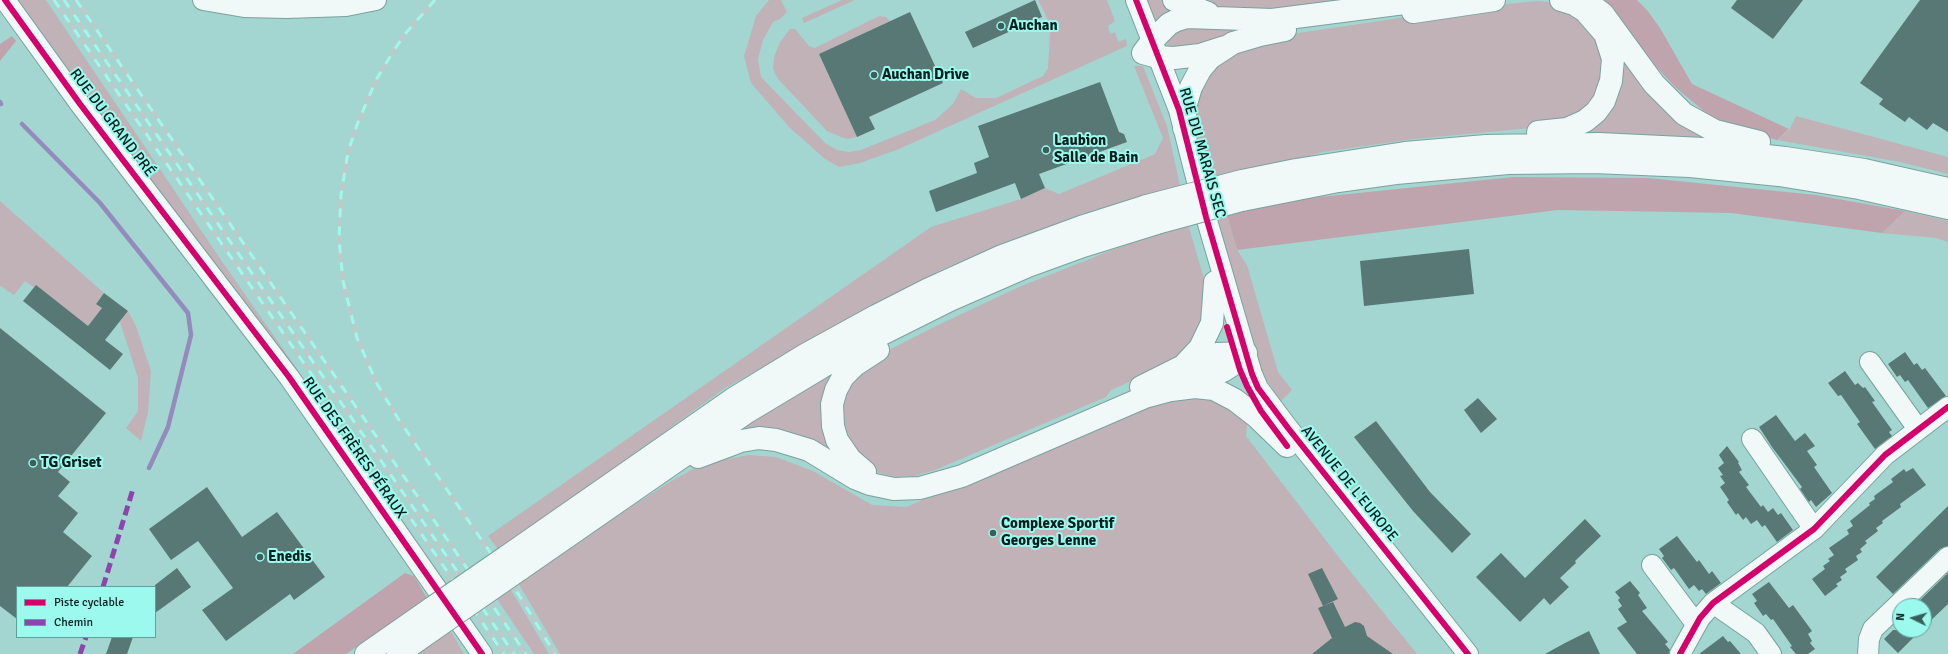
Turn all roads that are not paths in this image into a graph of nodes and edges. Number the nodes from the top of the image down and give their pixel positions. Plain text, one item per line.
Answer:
1 (5, 0) edge
2 (203, 0) edge
3 (376, 0) edge
4 (1122, 0) edge
5 (1136, 0) edge
6 (1174, 0) edge
7 (1428, 0) edge
8 (1494, 0) edge
9 (1561, 0) edge
10 (1585, 0) edge
11 (1221, 17) junction
12 (1225, 47) junction
13 (1151, 50) junction
14 (1184, 128) junction
15 (1405, 153) junction
16 (1884, 174) junction
17 (1948, 189) edge
18 (1242, 191) junction
19 (1948, 208) edge
20 (1152, 214) junction
21 (200, 260) joint
22 (1214, 282) junction
23 (977, 287) junction
24 (1231, 321) junction
25 (1239, 356) junction
26 (1870, 362) dead end
27 (1183, 366) junction
28 (1145, 398) junction
29 (1948, 407) edge
30 (1918, 429) junction
31 (1752, 439) dead end
32 (1286, 446) junction
33 (633, 491) junction
34 (1814, 529) junction
35 (1948, 557) edge
36 (512, 563) junction
37 (1652, 565) dead end
38 (1713, 603) junction
39 (437, 616) junction
40 (1696, 624) junction
41 (366, 654) edge
42 (398, 654) edge
43 (482, 654) edge
44 (1452, 654) edge
45 (1468, 654) edge
46 (1680, 654) edge
47 (1771, 654) edge
48 (1868, 654) edge

1 - 21 street, RUE DU GRAND PRÉ
2 - 3 street
4 - 13 street, RUE DU MARAIS SEC
5 - 13 street, RUE DU MARAIS SEC
6 - 11 highway
7 - 11 highway
8 - 12 highway
9 - 15 highway
10 - 16 highway
11 - 13 highway
12 - 13 highway
12 - 14 highway
13 - 14 street, RUE DU MARAIS SEC
13 - 22 street, RUE DU MARAIS SEC
14 - 24 street, RUE DU MARAIS SEC
15 - 16 highway
15 - 18 highway
16 - 17 highway
18 - 19 highway
18 - 20 highway, bridge
20 - 23 highway
20 - 36 highway
21 - 43 street, RUE DES FRÈRES PÉRAUX
22 - 24 street, RUE DU MARAIS SEC
22 - 27 highway
23 - 27 highway
23 - 33 highway
24 - 25 street, AVENUE DE L'EUROPE
25 - 27 highway
25 - 28 highway
25 - 32 street, AVENUE DE L'EUROPE
25 - 45 street, AVENUE DE L'EUROPE
26 - 30 street
28 - 32 highway
28 - 33 highway
29 - 30 street
30 - 34 street
31 - 34 street
32 - 44 street, AVENUE DE L'EUROPE
33 - 36 highway
34 - 38 street
35 - 48 street
36 - 39 highway, bridge
37 - 40 street
38 - 40 street
38 - 47 street
39 - 41 highway
39 - 42 highway
40 - 46 street

